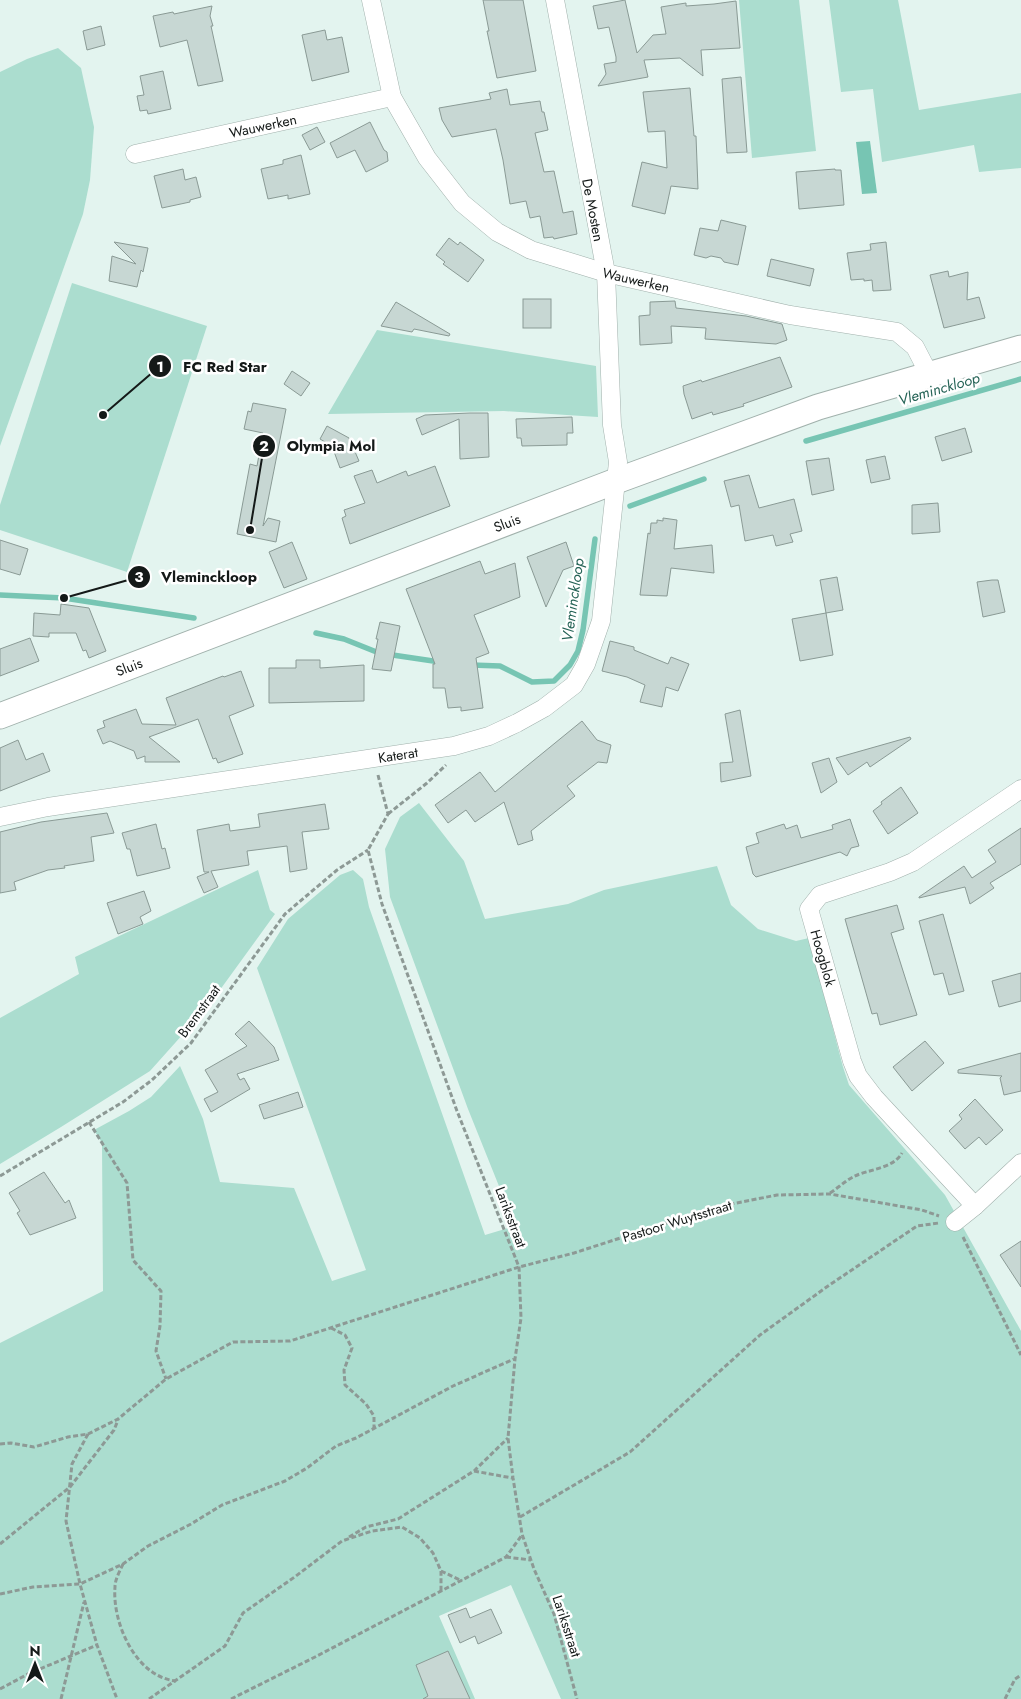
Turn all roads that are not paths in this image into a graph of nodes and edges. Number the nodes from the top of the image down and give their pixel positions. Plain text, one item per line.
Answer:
1 (371, 0) edge
2 (555, 0) edge
3 (392, 97) junction
4 (135, 154) dead end
5 (606, 273) junction
6 (1021, 348) edge
7 (929, 374) junction
8 (616, 481) junction
9 (0, 716) edge
10 (1021, 789) edge
11 (0, 817) edge
12 (1021, 1163) edge
13 (975, 1206) junction
14 (955, 1222) road end

1 - 3 street, Wauwerken
2 - 5 street, De Mosten
3 - 4 street, Wauwerken
3 - 5 street, Wauwerken
5 - 7 street, Wauwerken
5 - 8 street, De Mosten
6 - 7 street, Sluis
7 - 8 street, Sluis
8 - 9 street, Sluis
8 - 11 street, Katerat
10 - 13 street, Hoogblok
12 - 13 street
13 - 14 street

